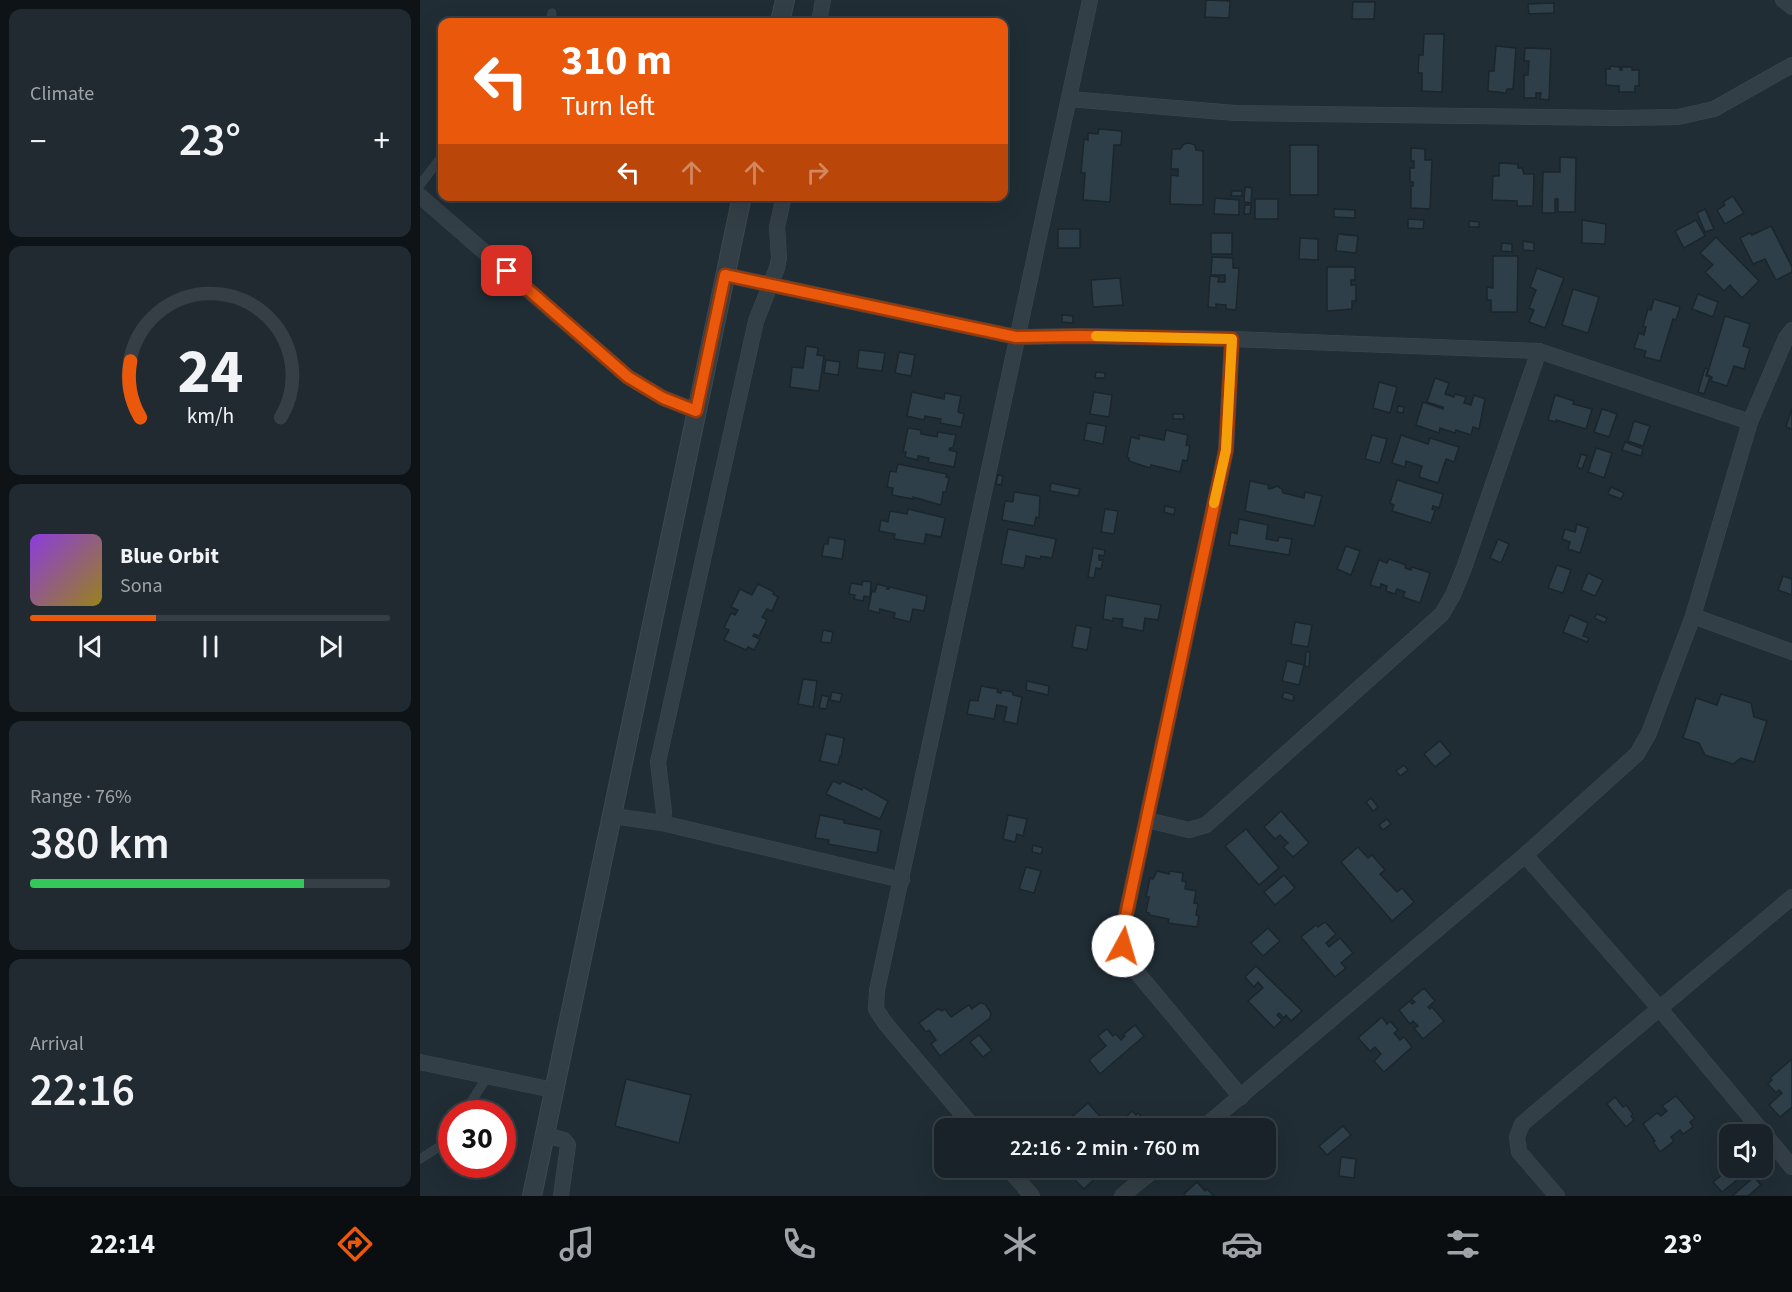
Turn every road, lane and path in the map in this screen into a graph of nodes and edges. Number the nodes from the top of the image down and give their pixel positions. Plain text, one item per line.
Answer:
1 (785, 0) edge
2 (823, 0) edge
3 (1090, 0) edge
4 (1783, 0) edge
5 (1792, 8) edge
6 (552, 13) dead end
7 (551, 18) edge
8 (781, 18) edge
9 (820, 18) edge
10 (1792, 65) edge
11 (1069, 99) junction
12 (438, 161) edge
13 (420, 185) edge
14 (420, 196) edge
15 (741, 201) edge
16 (783, 201) edge
17 (725, 275) junction
18 (771, 285) junction
19 (1792, 330) edge
20 (1016, 337) junction
21 (1232, 339) junction
22 (1539, 351) junction
23 (696, 411) junction
24 (1750, 423) junction
25 (1693, 615) junction
26 (1792, 652) edge
27 (613, 816) junction
28 (1147, 820) junction
29 (662, 823) junction
30 (1525, 855) junction
31 (902, 880) junction
32 (1792, 897) edge
33 (1660, 1009) junction
34 (420, 1062) edge
35 (487, 1077) junction
36 (553, 1090) junction
37 (1241, 1097) junction
38 (472, 1100) edge
39 (966, 1118) edge
40 (1215, 1118) edge
41 (545, 1135) junction
42 (438, 1147) edge
43 (420, 1159) edge
44 (1792, 1167) edge
45 (1017, 1178) edge
46 (1144, 1178) edge
47 (532, 1196) edge
48 (561, 1196) edge
49 (1032, 1196) edge
50 (1122, 1196) edge
51 (1557, 1196) edge

1 - 8 street
2 - 9 street
3 - 11 street
4 - 5 street
6 - 7 lane
10 - 11 street
11 - 20 street
12 - 13 lane
14 - 23 street
15 - 17 street
16 - 18 street
17 - 18 street
17 - 23 street
18 - 20 street
18 - 29 street
19 - 24 street
20 - 21 street
20 - 31 street
21 - 22 street
21 - 28 street
22 - 24 street
22 - 28 street
23 - 27 street
24 - 25 street
25 - 26 street
25 - 30 street
27 - 29 street
27 - 36 street
28 - 37 street
29 - 31 street
30 - 33 street
30 - 37 street
31 - 39 street
32 - 33 street
33 - 44 street
33 - 51 street
34 - 35 street
35 - 36 street
35 - 38 lane
36 - 41 street
37 - 40 street
41 - 47 street
41 - 48 street
42 - 43 lane
45 - 49 street
46 - 50 street

